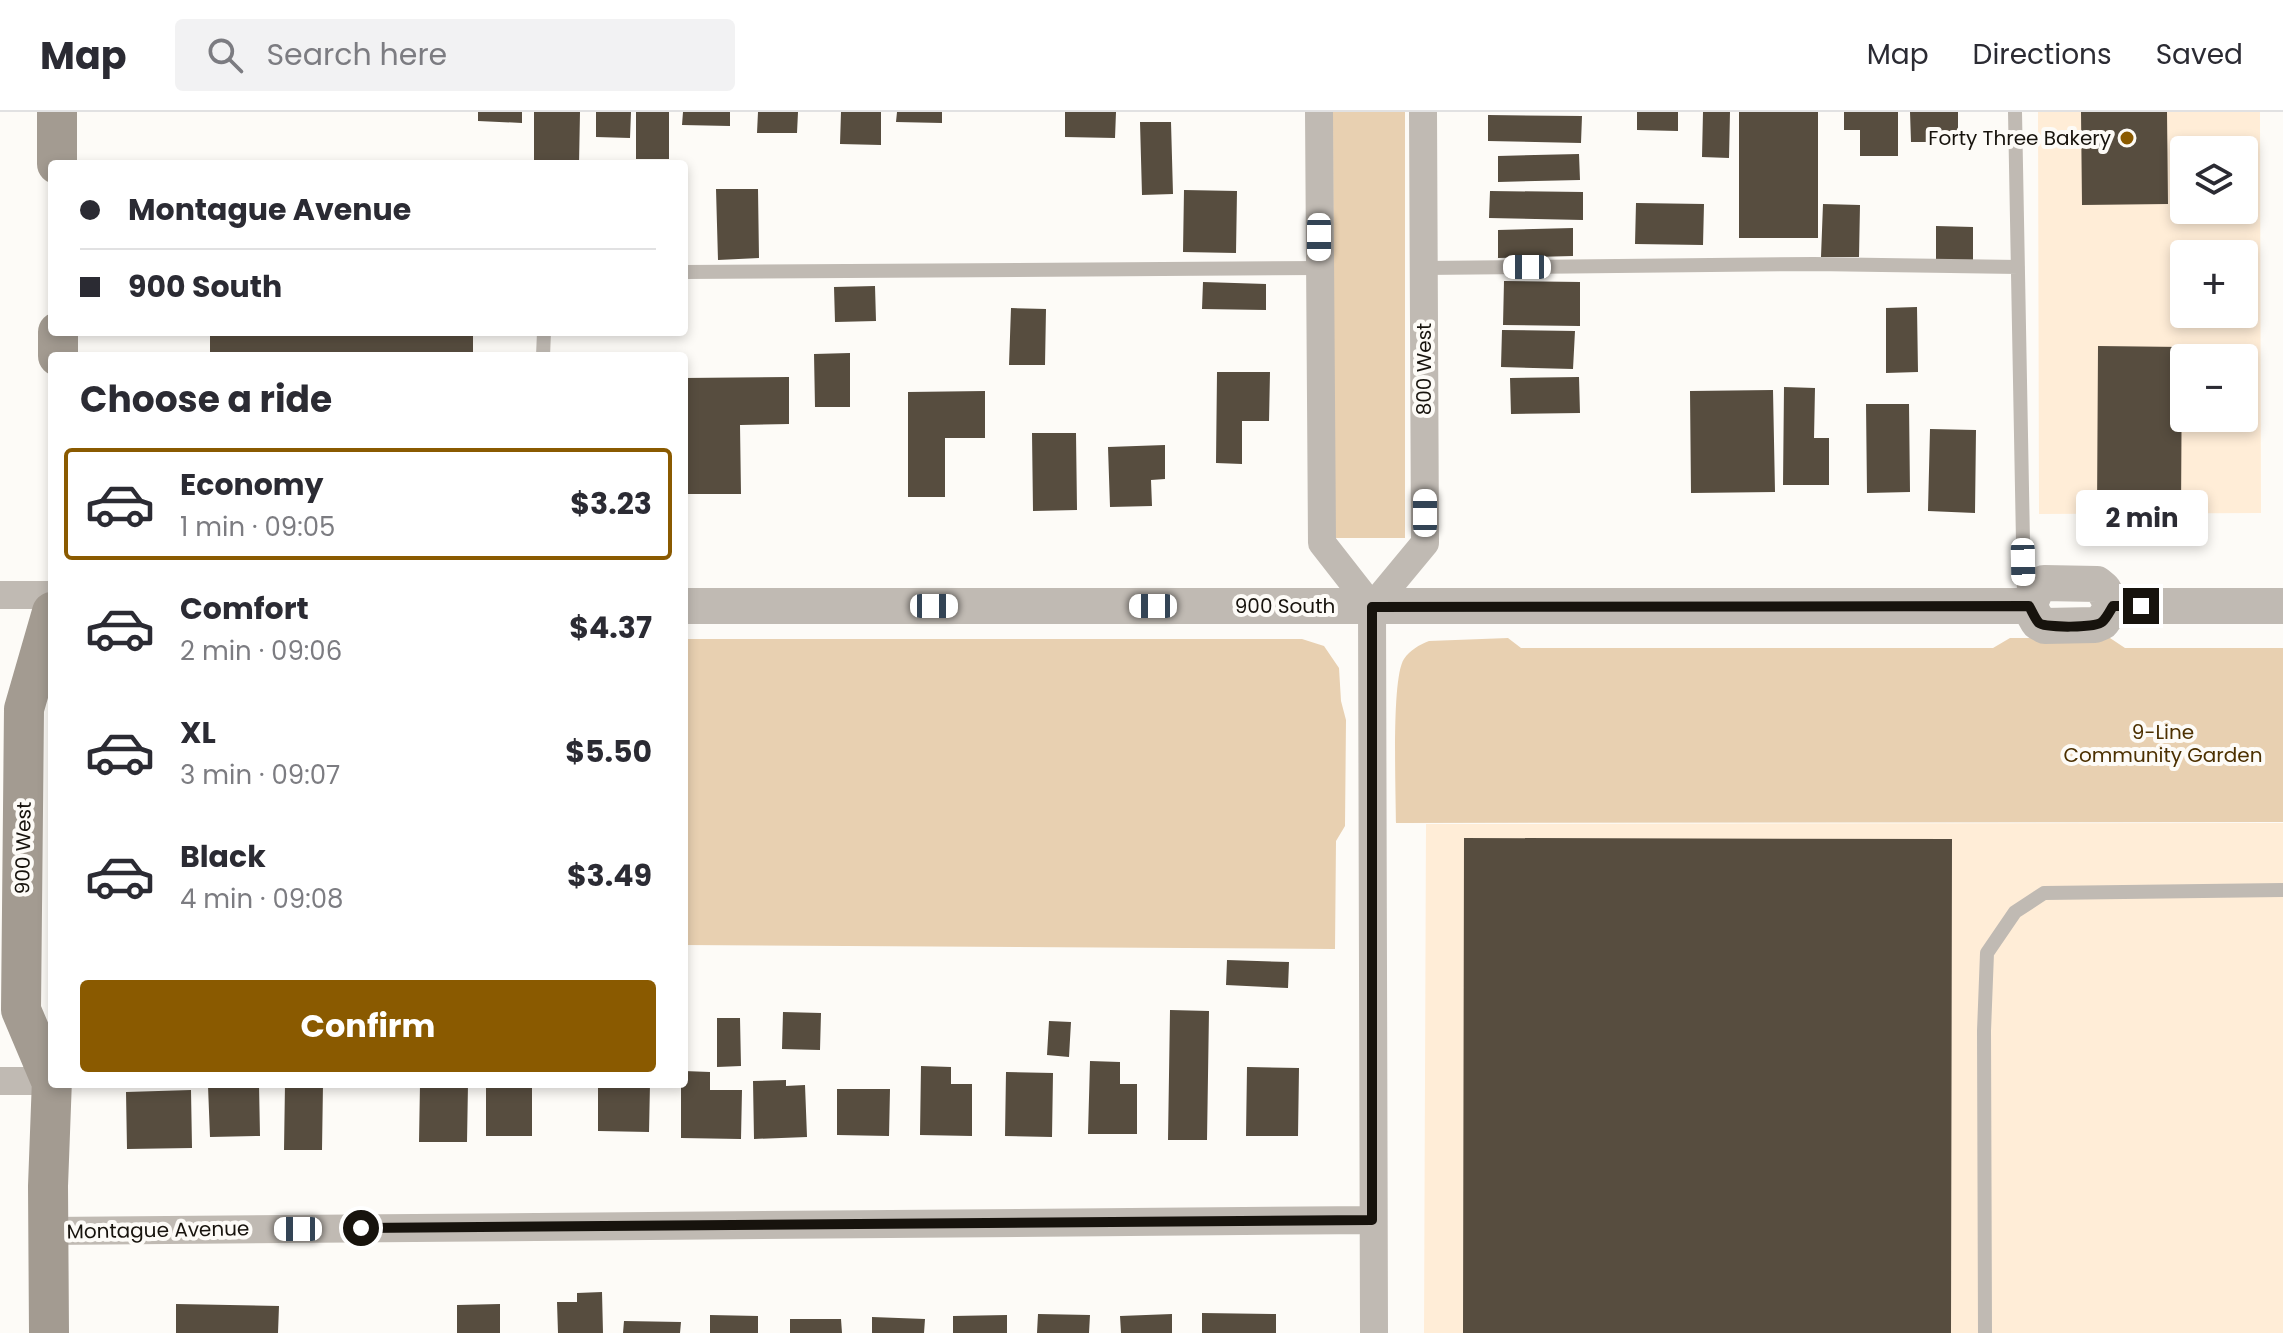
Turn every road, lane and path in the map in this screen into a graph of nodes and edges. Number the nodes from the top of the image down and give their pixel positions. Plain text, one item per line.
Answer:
1 (57, 112) edge
2 (1319, 112) edge
3 (1423, 112) edge
4 (2015, 112) edge
5 (57, 160) edge
6 (2018, 267) junction
7 (1319, 268) junction
8 (1424, 268) junction
9 (688, 272) edge
10 (0, 595) edge
11 (48, 595) edge
12 (688, 606) edge
13 (2026, 606) junction
14 (2283, 606) edge
15 (1372, 607) junction
16 (48, 626) edge
17 (2283, 890) edge
18 (48, 1071) edge
19 (48, 1080) edge
20 (0, 1081) edge
21 (52, 1088) edge
22 (1372, 1220) junction
23 (48, 1231) junction
24 (49, 1333) edge
25 (1374, 1333) edge
26 (1985, 1333) edge

1 - 5 main road
2 - 7 street
3 - 8 street, 800 West
4 - 6 lane
6 - 8 lane
6 - 13 lane
7 - 9 lane
7 - 15 street
8 - 15 street, 800 West
10 - 11 street
12 - 15 street, 900 South
13 - 14 street
13 - 15 street, 900 South
15 - 22 street
16 - 18 main road, 900 West
17 - 26 lane
19 - 20 street
21 - 23 main road, 900 West
22 - 23 street, Montague Avenue
22 - 25 street
23 - 24 main road, 900 West

